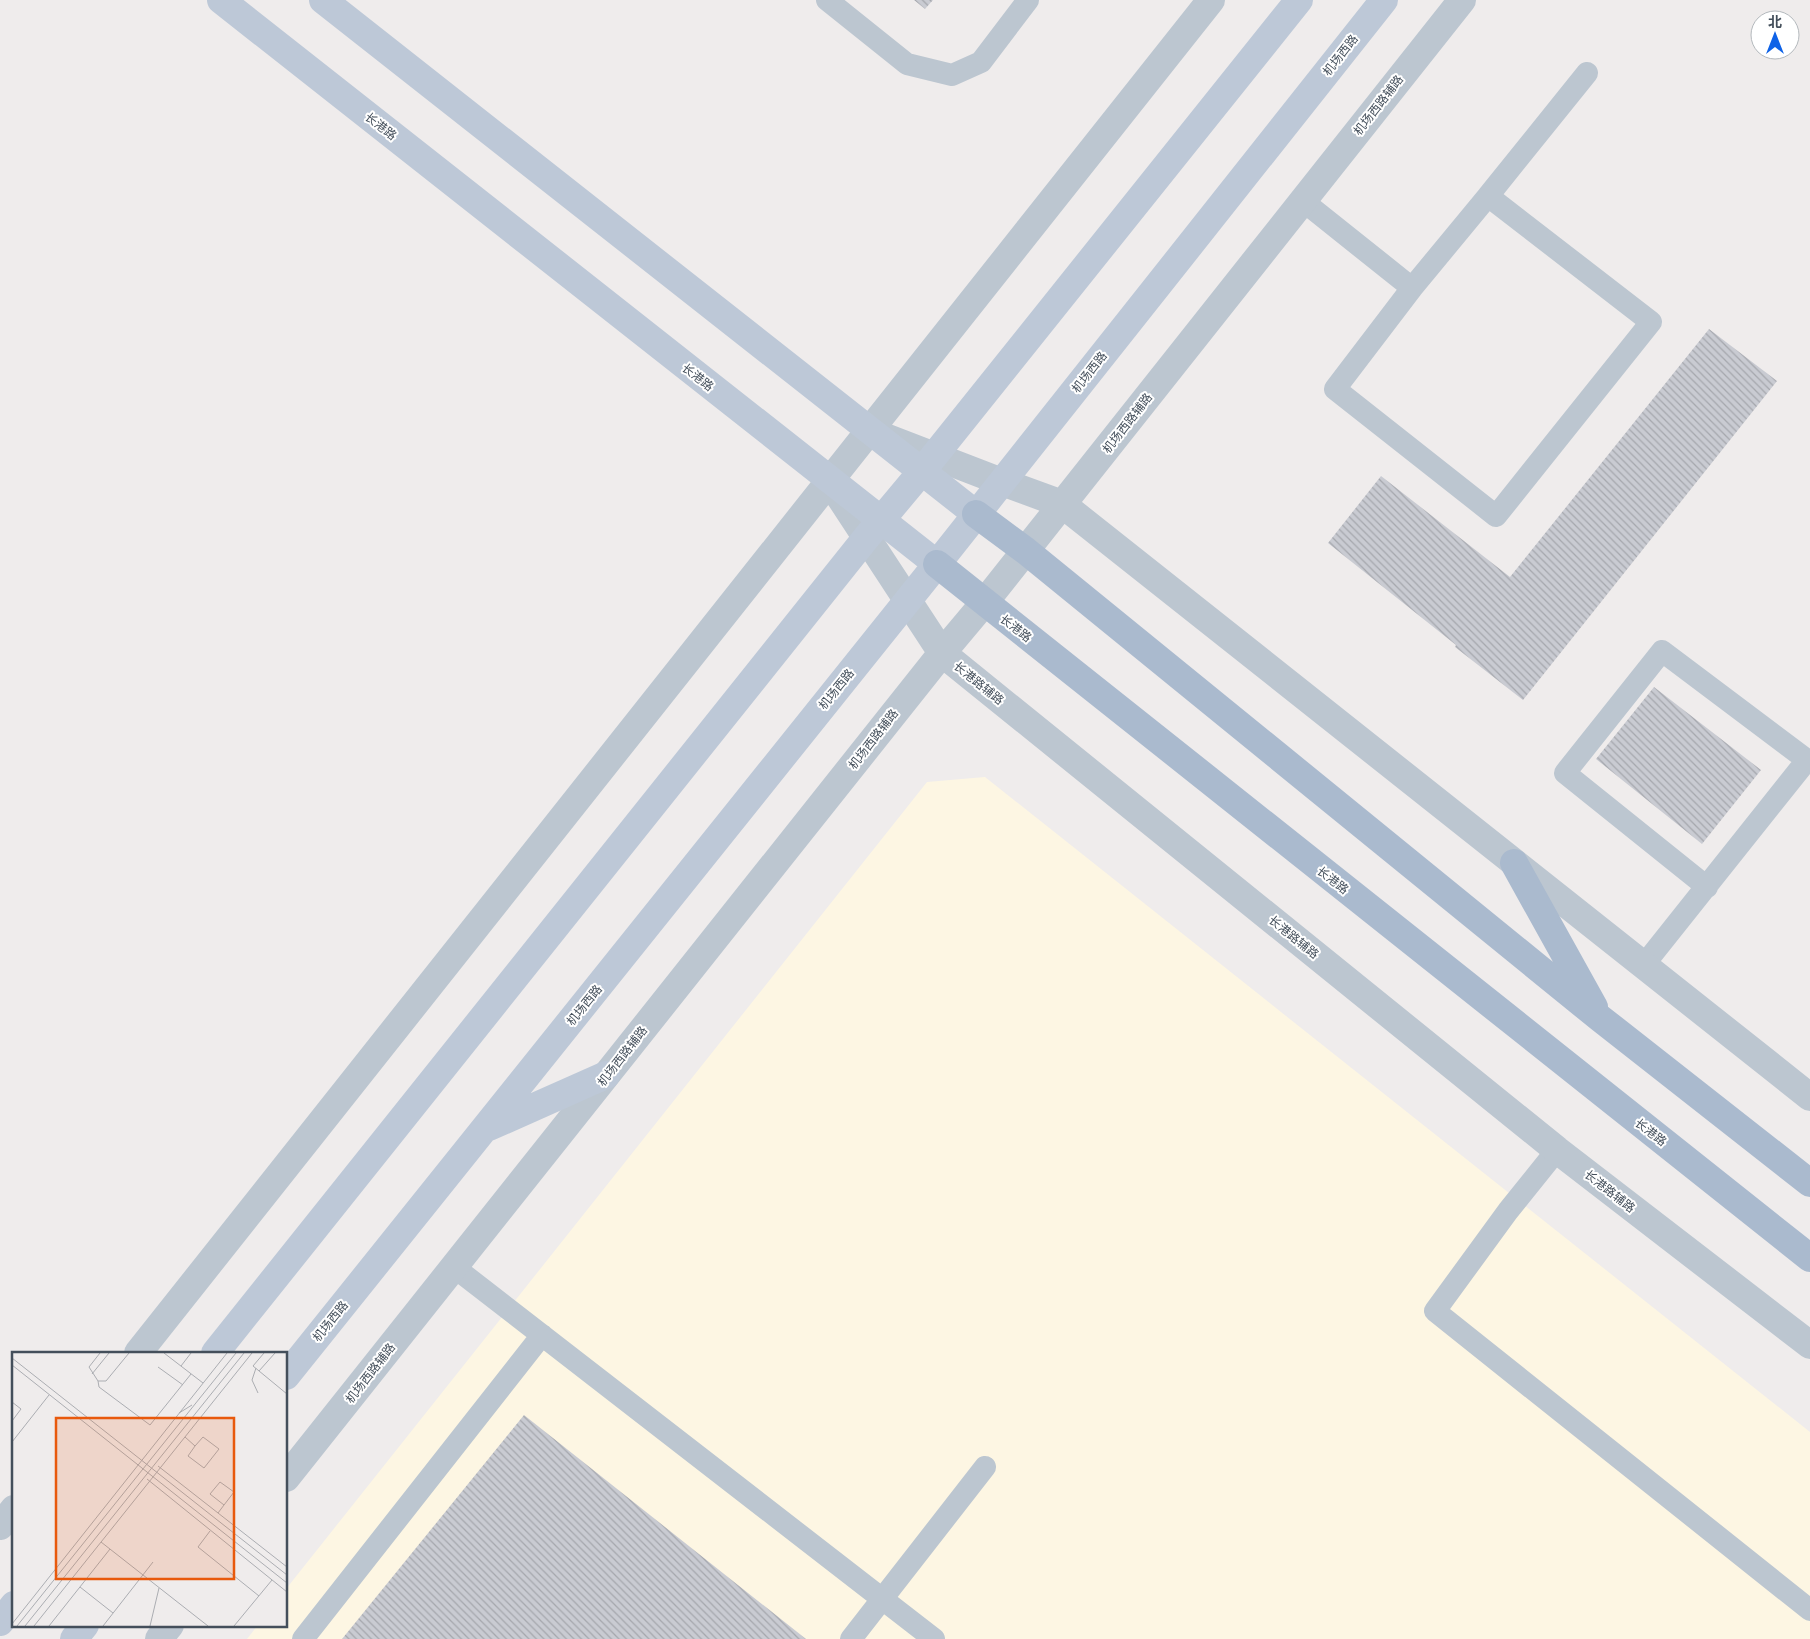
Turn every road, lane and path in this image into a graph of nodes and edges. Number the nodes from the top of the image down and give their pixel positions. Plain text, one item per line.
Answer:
1 (221, 0) edge
2 (323, 0) edge
3 (827, 0) edge
4 (1028, 0) edge
5 (1211, 0) edge
6 (1299, 0) edge
7 (1384, 0) edge
8 (1462, 0) edge
9 (1586, 73) dead end
10 (1488, 196) junction
11 (1303, 201) junction
12 (1412, 288) junction
13 (870, 431) junction
14 (928, 464) junction
15 (830, 481) junction
16 (1002, 482) junction
17 (1062, 504) junction
18 (976, 514) junction
19 (874, 529) junction
20 (1026, 550) junction
21 (937, 564) junction
22 (907, 600) junction
23 (984, 603) junction
24 (942, 653) junction
25 (1514, 863) junction
26 (1707, 887) junction
27 (1643, 966) junction
28 (1601, 1019) junction
29 (606, 1075) junction
30 (1810, 1097) edge
31 (485, 1129) junction
32 (1557, 1150) junction
33 (1810, 1183) edge
34 (1810, 1258) edge
35 (454, 1267) junction
36 (542, 1335) junction
37 (1810, 1345) edge
38 (139, 1352) edge
39 (217, 1352) edge
40 (288, 1374) edge
41 (985, 1467) dead end
42 (288, 1475) edge
43 (12, 1511) edge
44 (0, 1526) edge
45 (883, 1599) junction
46 (12, 1607) edge
47 (1810, 1610) edge
48 (0, 1622) edge
49 (84, 1626) edge
50 (169, 1626) edge
51 (74, 1639) edge
52 (159, 1639) edge
53 (302, 1639) edge
54 (851, 1639) edge
55 (934, 1639) edge

1 - 15 main road, 长港路
2 - 13 main road
3 - 4 lane
5 - 13 street
6 - 14 main road
7 - 16 main road, 机场西路
8 - 11 street, 机场西路辅路
9 - 10 lane
10 - 12 lane
10 - 12 lane
11 - 12 lane
11 - 17 street, 机场西路辅路
13 - 14 main road
13 - 15 street
14 - 16 street
14 - 18 main road
14 - 19 main road
15 - 19 main road, 长港路
15 - 38 street
16 - 17 street
16 - 18 main road, 机场西路
17 - 20 street, 机场西路辅路
17 - 25 street
18 - 20 main road
18 - 21 main road, 机场西路
19 - 21 main road, 长港路
19 - 22 street, 长港路辅路
19 - 39 main road
20 - 23 street, 机场西路辅路
20 - 28 main road
21 - 22 main road, 机场西路
21 - 23 main road, 长港路
22 - 24 street, 长港路辅路
22 - 31 main road, 机场西路
23 - 24 street, 机场西路辅路
23 - 34 main road, 长港路
24 - 29 street, 机场西路辅路
24 - 32 street, 长港路辅路
25 - 27 street
25 - 28 main road
26 - 26 lane
26 - 27 lane
27 - 30 street
28 - 33 main road
29 - 31 main road
29 - 35 street, 机场西路辅路
31 - 40 main road, 机场西路
32 - 37 street, 长港路辅路
32 - 47 lane
35 - 36 lane
35 - 42 street, 机场西路辅路
36 - 45 lane
36 - 53 lane
41 - 45 lane
43 - 44 street
45 - 54 lane
45 - 55 lane
46 - 48 main road
49 - 51 main road
50 - 52 street

